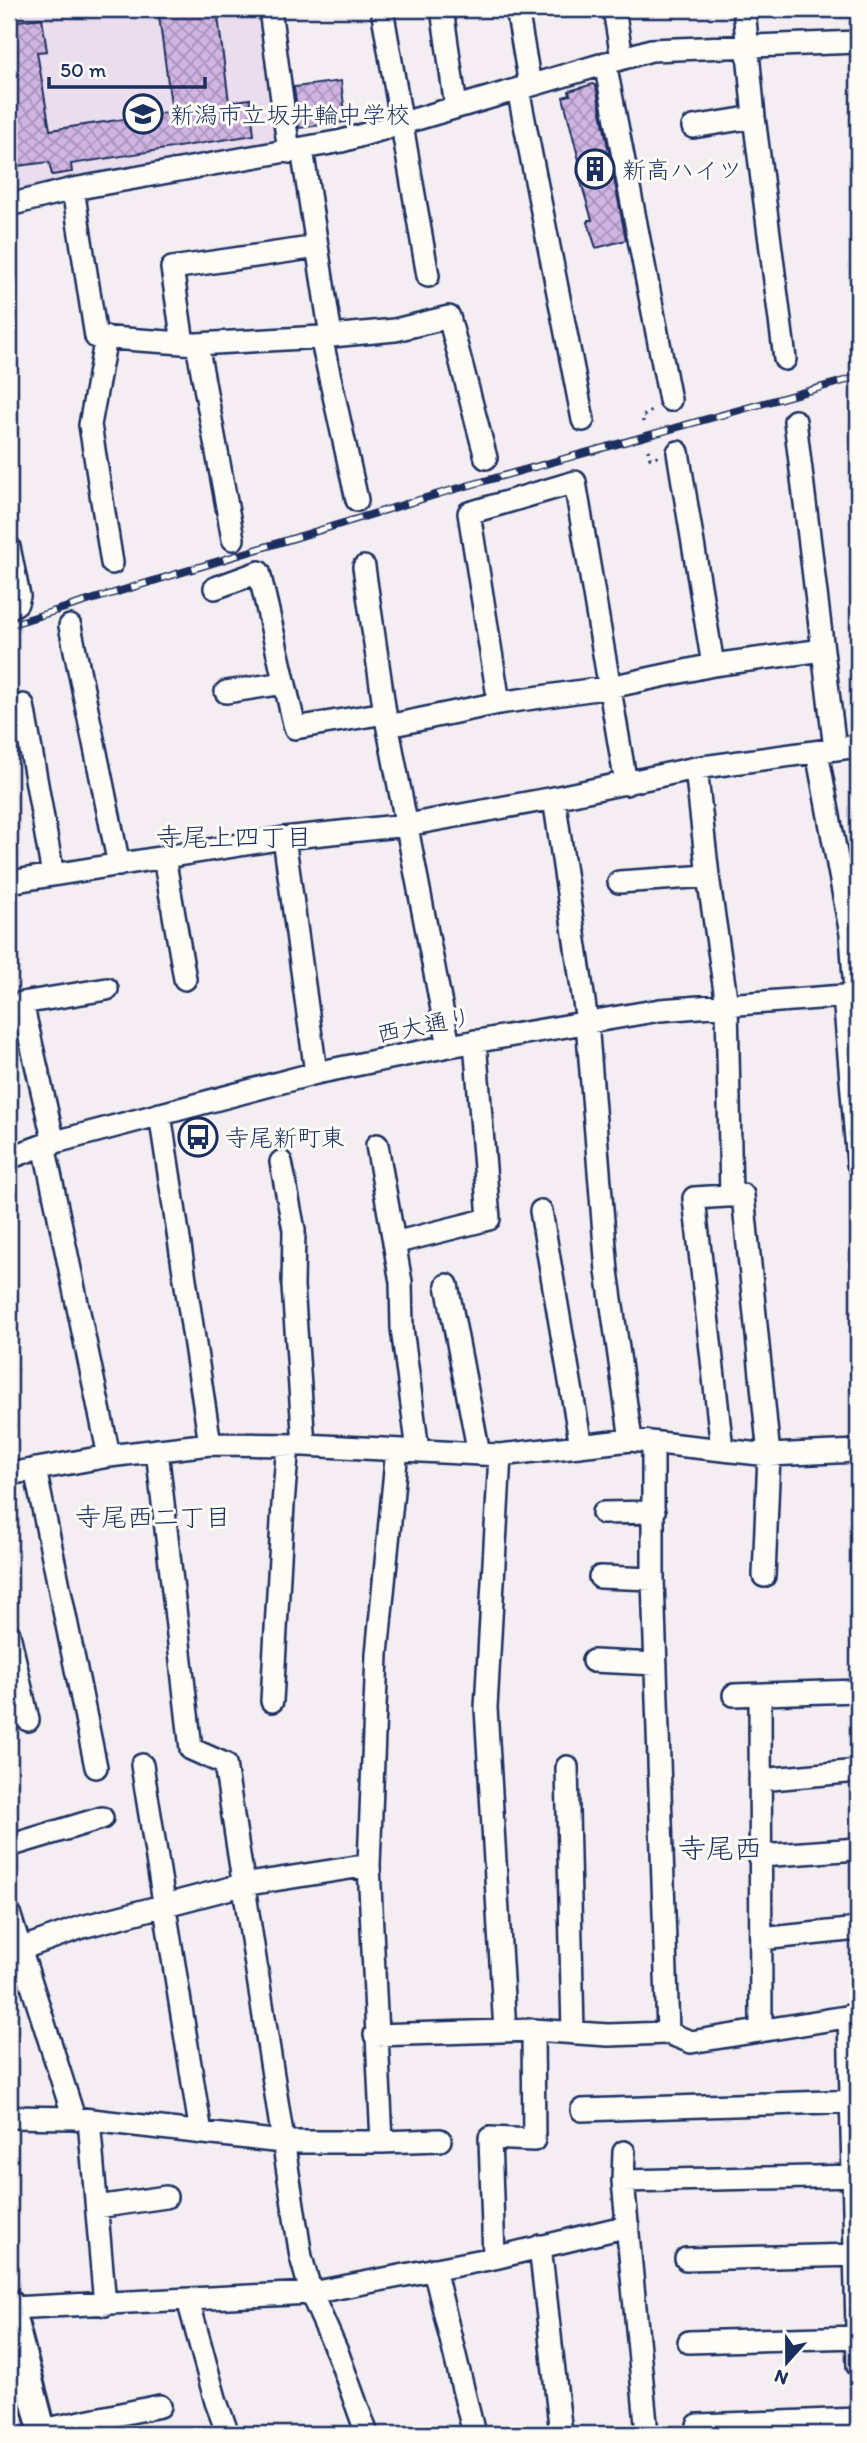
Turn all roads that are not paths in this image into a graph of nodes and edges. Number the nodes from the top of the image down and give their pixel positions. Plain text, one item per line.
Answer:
1 (270, 9) edge
2 (382, 9) edge
3 (442, 9) edge
4 (517, 9) edge
5 (614, 9) edge
6 (744, 9) edge
7 (858, 42) edge
8 (747, 46) junction
9 (614, 61) junction
10 (524, 87) junction
11 (456, 107) junction
12 (754, 117) junction
13 (402, 123) junction
14 (693, 127) dead end
15 (296, 150) junction
16 (73, 189) junction
17 (9, 205) edge
18 (317, 247) junction
19 (428, 276) dead end
20 (106, 337) junction
21 (326, 337) junction
22 (190, 343) junction
23 (785, 359) dead end
24 (670, 400) dead end
25 (583, 420) dead end
26 (795, 421) dead end
27 (678, 452) dead end
28 (486, 458) dead end
29 (358, 500) dead end
30 (233, 539) dead end
31 (9, 547) edge
32 (112, 562) dead end
33 (363, 567) dead end
34 (215, 588) dead end
35 (9, 608) edge
36 (70, 626) dead end
37 (823, 650) junction
38 (713, 665) junction
39 (284, 683) junction
40 (610, 687) junction
41 (226, 692) dead end
42 (499, 704) junction
43 (23, 705) dead end
44 (387, 720) junction
45 (858, 746) edge
46 (826, 750) junction
47 (696, 768) junction
48 (626, 784) junction
49 (554, 798) junction
50 (407, 825) junction
51 (284, 838) junction
52 (164, 858) junction
53 (119, 865) junction
54 (54, 875) junction
55 (708, 876) junction
56 (9, 882) edge
57 (619, 882) dead end
58 (185, 979) dead end
59 (107, 989) dead end
60 (852, 993) edge
61 (727, 1005) junction
62 (587, 1022) junction
63 (475, 1041) junction
64 (449, 1046) junction
65 (316, 1073) junction
66 (160, 1114) junction
67 (49, 1144) junction
68 (377, 1145) dead end
69 (9, 1158) edge
70 (281, 1162) dead end
71 (858, 1164) edge
72 (731, 1196) junction
73 (541, 1211) dead end
74 (394, 1243) junction
75 (447, 1285) dead end
76 (631, 1440) junction
77 (653, 1443) junction
78 (210, 1444) junction
79 (296, 1445) junction
80 (581, 1446) junction
81 (157, 1450) junction
82 (407, 1450) junction
83 (722, 1450) junction
84 (858, 1451) edge
85 (490, 1454) junction
86 (769, 1455) junction
87 (109, 1456) junction
88 (35, 1469) junction
89 (9, 1472) edge
90 (654, 1512) junction
91 (603, 1513) dead end
92 (764, 1576) dead end
93 (600, 1577) dead end
94 (653, 1579) junction
95 (9, 1634) edge
96 (593, 1661) dead end
97 (656, 1664) junction
98 (858, 1691) edge
99 (734, 1695) dead end
100 (760, 1695) junction
101 (272, 1701) dead end
102 (29, 1720) dead end
103 (142, 1765) dead end
104 (96, 1767) dead end
105 (567, 1767) dead end
106 (858, 1771) edge
107 (761, 1780) junction
108 (102, 1818) dead end
109 (9, 1846) edge
110 (858, 1849) edge
111 (761, 1856) junction
112 (369, 1865) junction
113 (242, 1885) junction
114 (165, 1905) junction
115 (9, 1913) edge
116 (858, 1929) edge
117 (761, 1938) junction
118 (14, 1951) edge
119 (854, 2015) edge
120 (533, 2030) junction
121 (505, 2031) junction
122 (761, 2031) junction
123 (573, 2033) junction
124 (668, 2033) junction
125 (375, 2035) junction
126 (855, 2101) edge
127 (582, 2110) dead end
128 (9, 2117) edge
129 (81, 2119) junction
130 (201, 2133) junction
131 (440, 2140) dead end
132 (282, 2142) junction
133 (382, 2142) junction
134 (624, 2152) dead end
135 (855, 2176) edge
136 (623, 2181) junction
137 (166, 2197) dead end
138 (97, 2207) junction
139 (628, 2226) junction
140 (540, 2246) junction
141 (857, 2255) edge
142 (494, 2258) junction
143 (686, 2259) dead end
144 (434, 2269) junction
145 (310, 2293) junction
146 (188, 2300) junction
147 (10, 2305) edge
148 (105, 2305) junction
149 (857, 2337) edge
150 (689, 2342) dead end
151 (858, 2366) edge
152 (160, 2406) dead end
153 (858, 2419) edge
154 (698, 2424) dead end
155 (43, 2432) edge
156 (228, 2434) edge
157 (367, 2434) edge
158 (474, 2434) edge
159 (561, 2434) edge
160 (647, 2434) edge

1 - 15 street
2 - 13 street
3 - 11 street
4 - 10 street
5 - 9 street
6 - 8 street
7 - 8 street
8 - 9 street
8 - 12 street
9 - 10 street
9 - 24 street
10 - 11 street
10 - 25 street
11 - 13 street
12 - 14 street
12 - 23 street
13 - 15 street
13 - 19 street
15 - 16 street
15 - 18 street
16 - 17 street
16 - 20 street
18 - 21 street
18 - 22 street
20 - 22 street
20 - 32 street
21 - 22 street
21 - 28 street
21 - 29 street
22 - 30 street
26 - 37 street
27 - 38 street
31 - 35 street
33 - 44 street
34 - 39 street
36 - 53 street
37 - 38 street
37 - 46 street
38 - 40 street
39 - 41 street
39 - 44 street
40 - 42 street
40 - 42 street
40 - 48 street
42 - 44 street
43 - 54 street
44 - 50 street
45 - 46 street
46 - 47 street
46 - 60 street
47 - 48 street
47 - 55 street
48 - 49 street
49 - 50 street
49 - 62 street
50 - 51 street
50 - 64 street
51 - 52 street
51 - 65 street
52 - 53 street
52 - 58 street
53 - 54 street
54 - 56 street
55 - 57 street
55 - 61 street
59 - 67 street
60 - 61 street, 西大通り
60 - 71 street
61 - 62 street, 西大通り
61 - 72 street
62 - 63 street, 西大通り
62 - 76 street
63 - 64 street, 西大通り
63 - 74 street
64 - 65 street, 西大通り
65 - 66 street, 西大通り
66 - 67 street, 西大通り
66 - 78 street
67 - 69 street, 西大通り
67 - 87 street
68 - 74 street
70 - 79 street
72 - 83 street
72 - 86 street
73 - 80 street
74 - 82 street
75 - 85 street
76 - 77 street
76 - 80 street
77 - 83 street
77 - 90 street
78 - 79 street
78 - 81 street
79 - 82 street
79 - 101 street
80 - 85 street
81 - 87 street
81 - 113 street
82 - 85 street
82 - 112 street
83 - 86 street
84 - 86 street
85 - 121 street
86 - 92 street
87 - 88 street
88 - 89 street
88 - 104 street
90 - 91 street
90 - 94 street
93 - 94 street
94 - 97 street
95 - 102 street
96 - 97 street
97 - 124 street
98 - 100 street
99 - 100 street
100 - 107 street
103 - 114 street
105 - 123 street
106 - 107 street
107 - 111 street
108 - 109 street
110 - 111 street
111 - 117 street
112 - 113 street
112 - 125 street
113 - 114 street
113 - 132 street
114 - 118 street
114 - 130 street
115 - 118 street
116 - 117 street
117 - 122 street
118 - 129 street
119 - 122 street
119 - 126 street
120 - 121 street
120 - 123 street
120 - 142 street
121 - 125 street
122 - 124 street
123 - 124 street
125 - 133 street
126 - 127 street
126 - 135 street
128 - 129 street
129 - 130 street
129 - 138 street
130 - 132 street
131 - 133 street
132 - 133 street
132 - 145 street
134 - 136 street
135 - 136 street
135 - 141 street
136 - 139 street
137 - 138 street
138 - 148 street
139 - 140 street
139 - 160 street
140 - 142 street
140 - 159 street
141 - 143 street
141 - 149 street
142 - 144 street
144 - 145 street
144 - 158 street
145 - 146 street
145 - 157 street
146 - 148 street
146 - 156 street
147 - 148 street
147 - 155 main road
149 - 150 street
149 - 151 street
152 - 155 street
153 - 154 street

